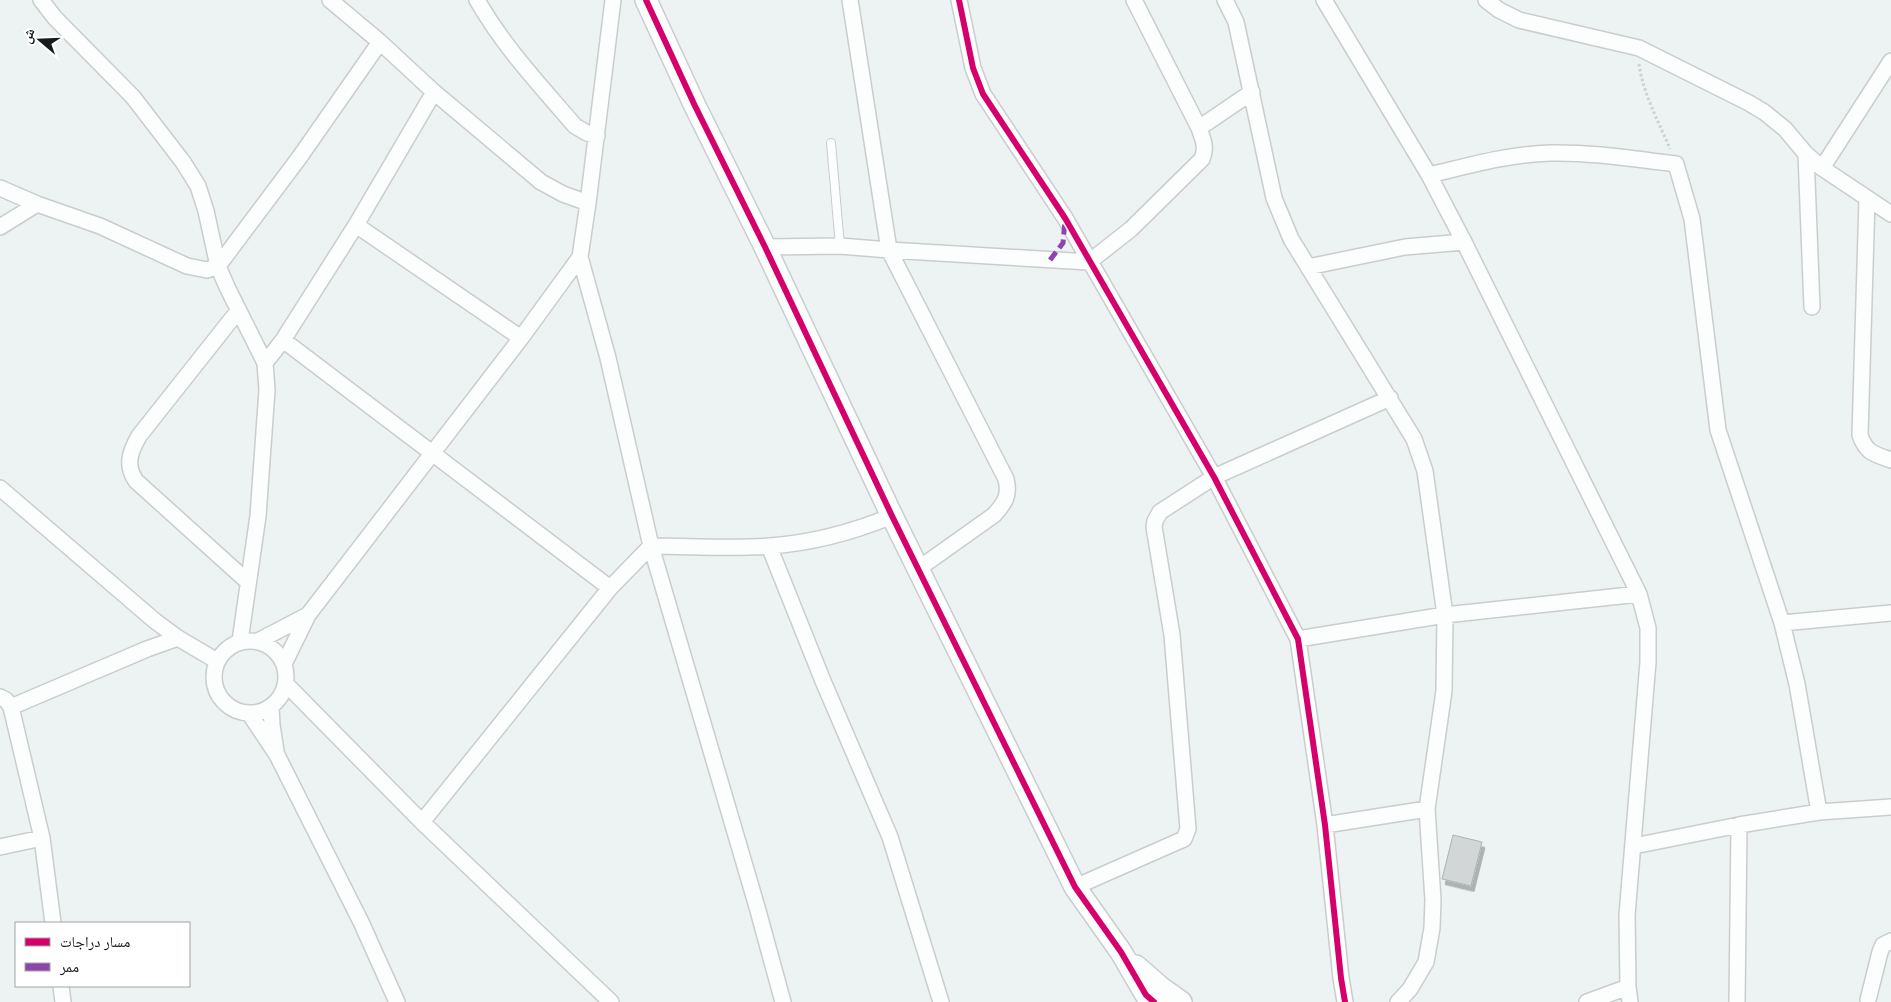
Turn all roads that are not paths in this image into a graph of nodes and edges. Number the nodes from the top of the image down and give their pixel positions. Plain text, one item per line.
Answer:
1 (41, 0) edge
2 (330, 0) edge
3 (477, 0) edge
4 (613, 0) edge
5 (646, 0) edge
6 (850, 0) edge
7 (959, 0) edge
8 (1134, 0) edge
9 (1225, 0) edge
10 (1324, 0) edge
11 (1486, 0) edge
12 (380, 42) junction
13 (1891, 61) edge
14 (434, 92) junction
15 (1252, 92) junction
16 (1199, 128) junction
17 (597, 136) junction
18 (831, 143) dead end
19 (1806, 154) junction
20 (1822, 168) junction
21 (1429, 175) junction
22 (0, 188) edge
23 (1867, 199) junction
24 (588, 203) junction
25 (37, 204) junction
26 (1891, 214) edge
27 (356, 225) junction
28 (0, 227) edge
29 (1464, 242) junction
30 (840, 246) junction
31 (765, 247) junction
32 (889, 250) junction
33 (580, 257) junction
34 (1089, 262) junction
35 (218, 266) junction
36 (1308, 267) junction
37 (1812, 307) dead end
38 (238, 311) junction
39 (521, 338) junction
40 (283, 340) junction
41 (265, 363) junction
42 (1390, 398) junction
43 (434, 453) junction
44 (1891, 460) edge
45 (1214, 477) junction
46 (0, 488) edge
47 (892, 516) junction
48 (651, 546) junction
49 (769, 546) junction
50 (918, 570) junction
51 (248, 582) junction
52 (610, 588) junction
53 (1639, 594) junction
54 (1891, 613) edge
55 (1444, 615) junction
56 (308, 616) junction
57 (1782, 623) junction
58 (178, 638) junction
59 (1298, 639) junction
60 (258, 641) junction
61 (240, 642) junction
62 (217, 661) junction
63 (284, 664) junction
64 (286, 684) junction
65 (0, 697) edge
66 (271, 706) junction
67 (11, 707) junction
68 (249, 713) junction
69 (277, 755) junction
70 (1891, 808) edge
71 (1428, 809) junction
72 (1819, 812) junction
73 (422, 822) junction
74 (1325, 825) junction
75 (1739, 825) junction
76 (42, 838) junction
77 (1634, 846) junction
78 (0, 847) edge
79 (1075, 888) junction
80 (53, 922) edge
81 (1891, 941) edge
82 (1341, 978) junction
83 (61, 987) edge
84 (1629, 995) edge
85 (1149, 996) edge
86 (1868, 1000) dead end
87 (63, 1002) edge
88 (398, 1002) edge
89 (611, 1002) edge
90 (783, 1002) edge
91 (941, 1002) edge
92 (1181, 1002) edge
93 (1334, 1002) edge
94 (1345, 1002) edge
95 (1398, 1002) edge
96 (1587, 1002) edge
97 (1738, 1002) edge

1 - 35 street
2 - 12 street
3 - 17 street
4 - 17 street
5 - 31 street
6 - 32 street
7 - 34 street
8 - 16 street
9 - 15 street
10 - 21 street
11 - 19 street
12 - 14 street
12 - 35 street
13 - 20 street
14 - 24 street
14 - 27 street
15 - 16 street
15 - 36 street
16 - 34 street
17 - 24 street
18 - 30 lane
19 - 20 street
19 - 37 street
20 - 23 street
21 - 29 street
21 - 57 street
22 - 25 street
23 - 26 street
23 - 44 street
24 - 33 street
25 - 28 street
25 - 35 street
27 - 39 street
27 - 40 street
29 - 36 street
29 - 53 street
30 - 31 street
30 - 32 street
31 - 47 street
32 - 34 street
32 - 50 street
33 - 39 street
33 - 48 street
34 - 45 street
35 - 38 street
36 - 42 street
38 - 41 street
38 - 51 street
39 - 43 street
40 - 41 street
40 - 43 street
41 - 51 street
42 - 45 street
42 - 55 street
43 - 52 street
43 - 56 street
45 - 59 street
45 - 79 street
46 - 58 street
47 - 49 street
47 - 50 street
48 - 49 street
48 - 52 street
48 - 90 street
49 - 91 street
50 - 79 street
51 - 61 street
52 - 73 street
53 - 55 street
53 - 77 street
54 - 57 street
55 - 59 street
55 - 71 street
56 - 60 street
56 - 63 street
57 - 72 street
58 - 62 street
58 - 67 street
59 - 74 street
60 - 61 street
60 - 63 street
61 - 62 street
62 - 68 street
63 - 64 street
64 - 66 street
64 - 73 street
65 - 67 street
66 - 68 street
66 - 69 street
67 - 76 street
68 - 69 street
69 - 88 street
70 - 72 street
71 - 74 street
71 - 95 street
72 - 75 street
73 - 89 street
74 - 82 street
75 - 77 street
75 - 97 street
76 - 78 street
76 - 80 street
77 - 84 street
79 - 85 street
81 - 86 street
82 - 93 street
82 - 94 street
83 - 87 street
84 - 96 street
85 - 92 street

